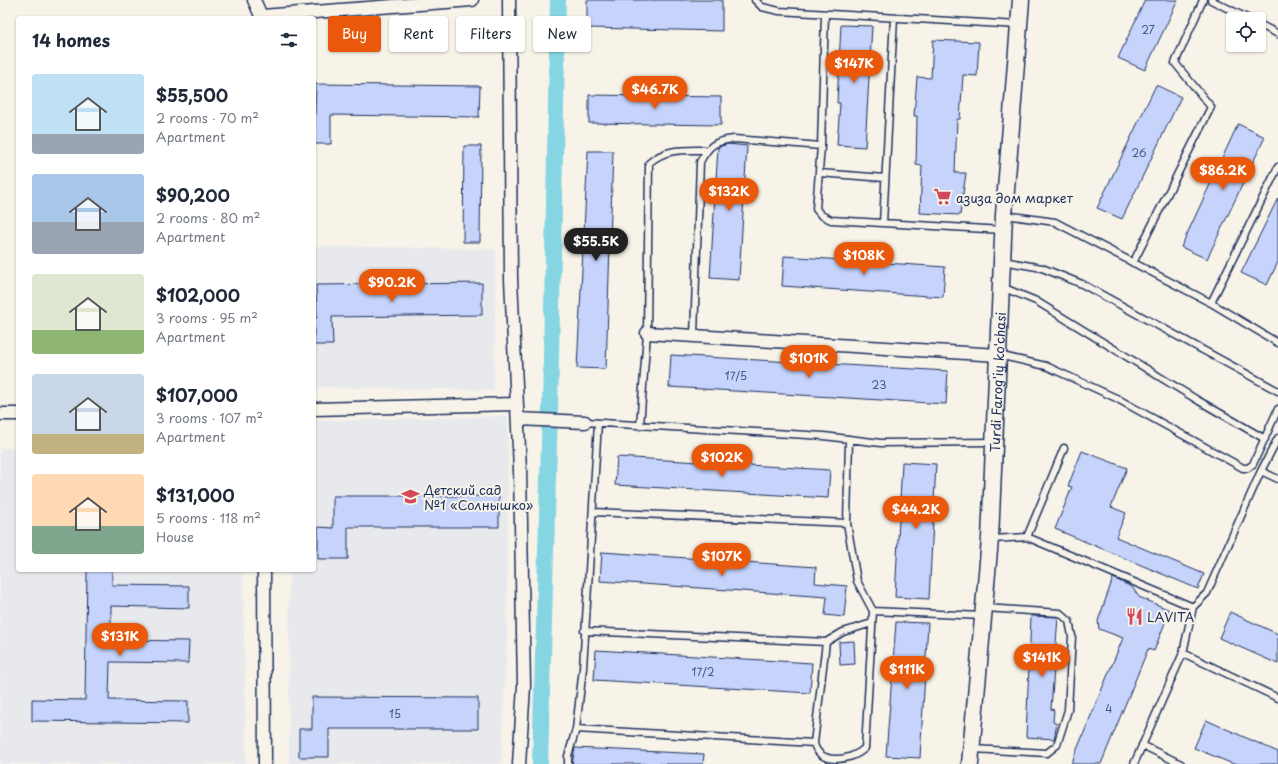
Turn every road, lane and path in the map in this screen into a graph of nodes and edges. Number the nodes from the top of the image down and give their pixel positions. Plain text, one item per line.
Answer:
1 (254, 0) edge
2 (472, 0) edge
3 (509, 0) edge
4 (755, 0) edge
5 (1021, 0) edge
6 (1204, 0) edge
7 (1211, 0) edge
8 (1235, 12) edge
9 (825, 14) junction
10 (262, 16) edge
11 (274, 16) edge
12 (894, 18) junction
13 (1019, 25) junction
14 (1266, 28) edge
15 (1278, 34) edge
16 (820, 146) junction
17 (706, 150) junction
18 (1278, 167) edge
19 (819, 173) junction
20 (885, 178) junction
21 (883, 223) junction
22 (1004, 223) junction
23 (1002, 261) junction
24 (1132, 263) junction
25 (1001, 287) junction
26 (1211, 303) junction
27 (647, 333) junction
28 (694, 336) junction
29 (1278, 343) edge
30 (998, 355) junction
31 (1278, 391) edge
32 (517, 404) junction
33 (316, 408) edge
34 (1278, 409) edge
35 (0, 414) edge
36 (16, 414) edge
37 (518, 419) junction
38 (583, 422) joint
39 (598, 423) junction
40 (640, 426) junction
41 (1278, 438) edge
42 (1265, 439) junction
43 (849, 440) junction
44 (994, 442) junction
45 (1064, 448) dead end
46 (1261, 471) junction
47 (1278, 479) edge
48 (593, 512) junction
49 (847, 523) junction
50 (1026, 537) junction
51 (990, 539) junction
52 (264, 572) edge
53 (1193, 607) junction
54 (873, 611) junction
55 (984, 612) junction
56 (872, 623) junction
57 (584, 631) junction
58 (826, 642) junction
59 (1183, 653) junction
60 (1278, 698) edge
61 (576, 729) junction
62 (814, 743) junction
63 (1142, 745) junction
64 (970, 756) edge
65 (265, 764) edge
66 (519, 764) edge
67 (568, 764) edge
68 (1134, 764) edge
69 (1181, 764) edge

1 - 10 street
2 - 11 street
3 - 32 street
4 - 9 lane
5 - 13 street, Turdi Farog'iy ko'chasi
6 - 24 lane
7 - 8 lane
9 - 12 lane
9 - 16 lane
12 - 13 lane
12 - 20 lane
13 - 22 street, Turdi Farog'iy ko'chasi
14 - 15 lane
16 - 17 lane
16 - 19 lane
17 - 27 lane
17 - 28 lane
18 - 26 lane
19 - 20 lane
19 - 21 lane
20 - 21 lane
21 - 22 lane
22 - 23 street, Turdi Farog'iy ko'chasi
22 - 24 lane
23 - 25 street, Turdi Farog'iy ko'chasi
23 - 31 lane
24 - 26 lane
25 - 30 street, Turdi Farog'iy ko'chasi
25 - 42 lane
26 - 29 lane
27 - 28 street
27 - 40 lane
28 - 30 street
30 - 42 lane
30 - 44 street, Turdi Farog'iy ko'chasi
32 - 33 street
32 - 37 street
34 - 42 lane
35 - 36 street
37 - 38 street
37 - 66 street
38 - 39 lane
39 - 40 lane
39 - 48 lane
40 - 43 lane
41 - 46 lane
43 - 44 lane
43 - 49 lane
44 - 51 street, Turdi Farog'iy ko'chasi
45 - 50 lane
46 - 47 lane
46 - 53 lane
48 - 49 lane
48 - 57 lane
49 - 54 lane
50 - 51 lane
50 - 53 lane
51 - 55 street, Turdi Farog'iy ko'chasi
52 - 65 street
53 - 59 lane
54 - 55 lane
54 - 56 lane
55 - 64 street, Turdi Farog'iy ko'chasi
55 - 64 lane
56 - 58 lane
56 - 62 lane
57 - 58 lane
57 - 61 lane
58 - 62 lane
59 - 60 lane
59 - 63 lane
61 - 62 lane
61 - 67 lane
63 - 68 lane
63 - 69 lane

